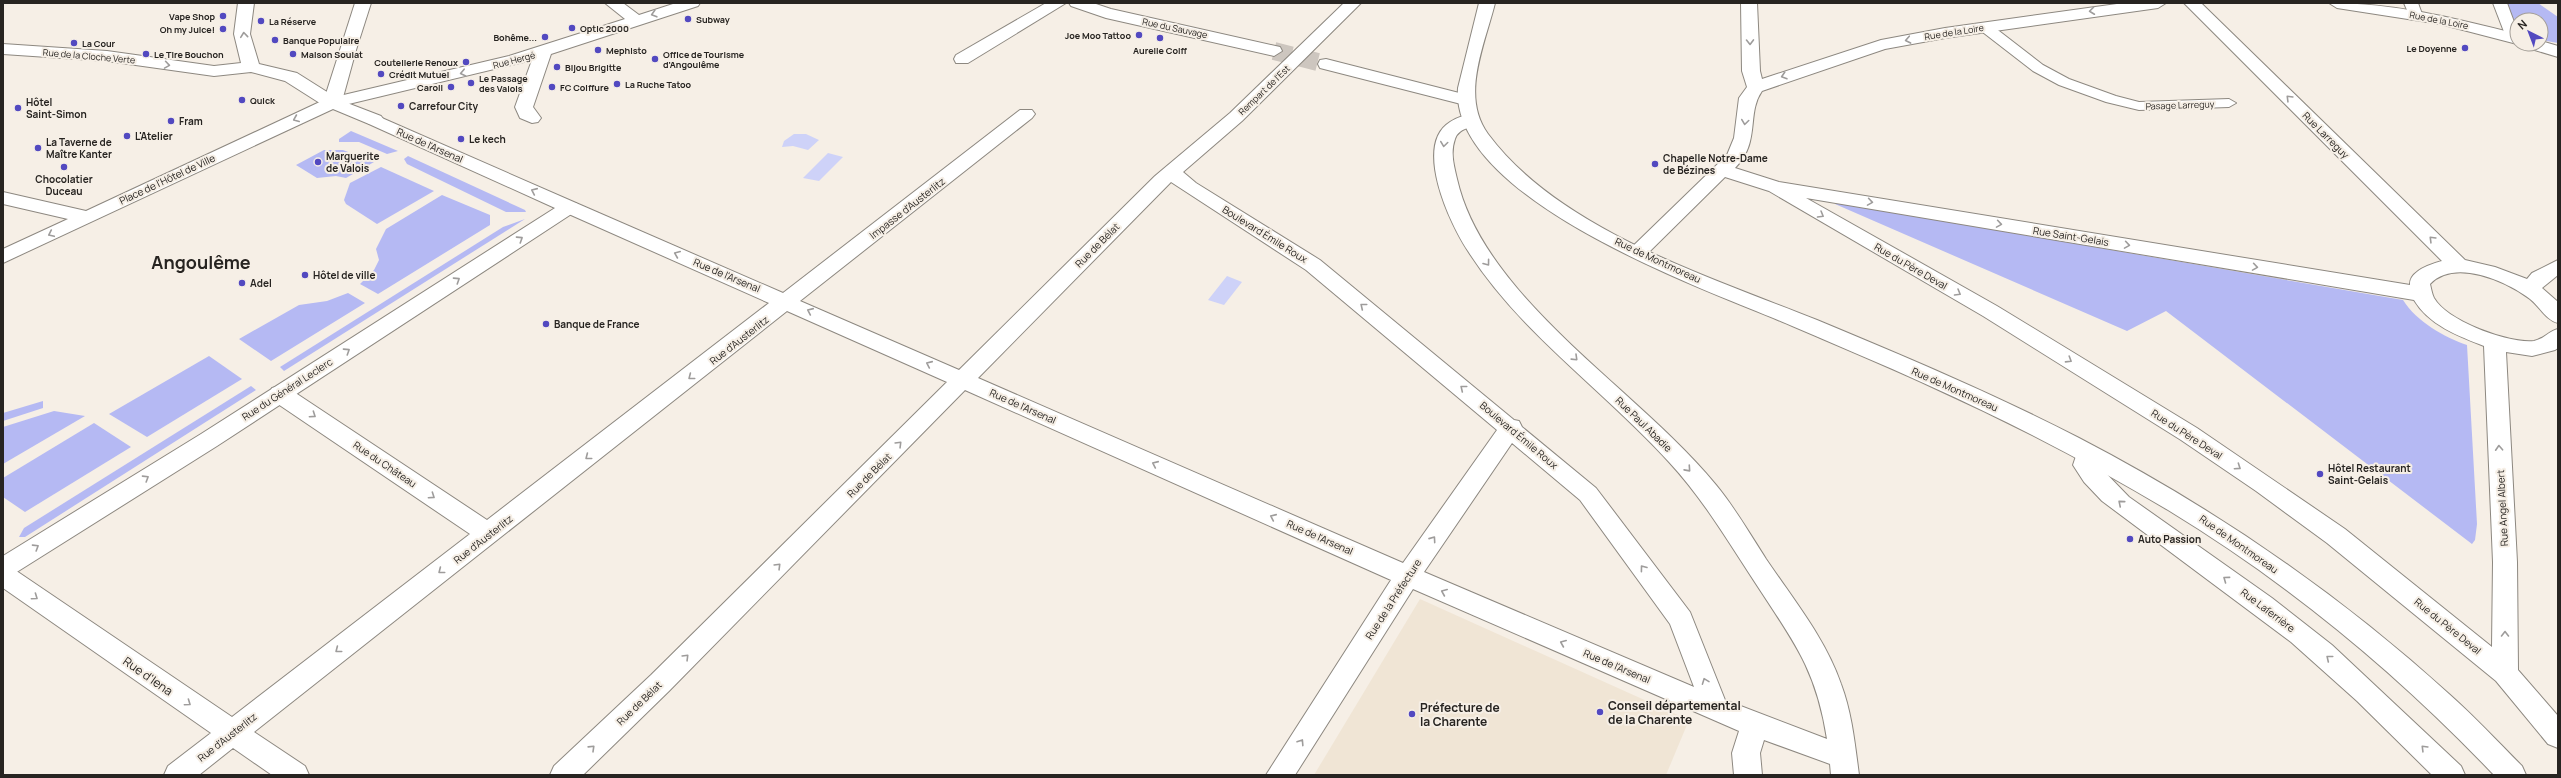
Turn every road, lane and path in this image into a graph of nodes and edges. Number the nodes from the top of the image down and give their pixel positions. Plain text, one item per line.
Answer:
1 (246, 3) edge
2 (363, 3) edge
3 (613, 3) edge
4 (692, 3) edge
5 (1058, 3) edge
6 (1077, 3) edge
7 (1353, 3) edge
8 (1487, 3) edge
9 (1749, 3) edge
10 (2158, 3) edge
11 (2192, 3) edge
12 (2337, 3) edge
13 (2500, 3) edge
14 (2413, 9) edge
15 (636, 20) junction
16 (2509, 24) edge
17 (1985, 27) junction
18 (2509, 36) edge
19 (3, 50) edge
20 (543, 52) junction
21 (1274, 52) tunnel mouth
22 (962, 59) dead end
23 (1326, 64) tunnel mouth
24 (251, 67) junction
25 (1756, 87) junction
26 (332, 103) junction
27 (2229, 103) dead end
28 (1468, 110) junction
29 (1026, 114) dead end
30 (532, 118) dead end
31 (1723, 170) junction
32 (1171, 172) junction
33 (1776, 187) junction
34 (3, 198) edge
35 (569, 207) junction
36 (86, 217) junction
37 (1638, 252) junction
38 (3, 257) edge
39 (2459, 266) junction
40 (2558, 266) edge
41 (2530, 289) junction
42 (2421, 294) junction
43 (788, 302) junction
44 (2558, 316) edge
45 (2558, 336) edge
46 (2494, 343) junction
47 (964, 380) junction
48 (280, 394) junction
49 (1511, 427) junction
50 (2087, 453) junction
51 (489, 534) junction
52 (3, 568) edge
53 (3, 575) edge
54 (1408, 576) junction
55 (2505, 673) junction
56 (1715, 708) junction
57 (1755, 725) junction
58 (231, 733) junction
59 (2558, 736) edge
60 (1844, 766) edge
61 (178, 775) edge
62 (295, 775) edge
63 (564, 775) edge
64 (1280, 775) edge
65 (1748, 775) edge
66 (2451, 775) edge
67 (2512, 775) edge

24 -> 1 street
2 - 26 street
3 - 15 street
4 -> 15 street, Rue Hergé
5 - 22 street
6 - 21 street, Rue du Sauvage
7 - 32 street, Rempart de l'Est
8 - 28 street
9 -> 25 street
10 -> 17 street, Rue de la Loire
39 -> 11 street, Rue Larreguy
12 - 14 street, Rue de la Loire
13 - 16 lane
14 - 18 street, Rue de la Loire
15 - 20 street, Rue Hergé
17 -> 25 street, Rue de la Loire
17 - 27 lane, Pasage Larreguy
19 -> 24 street, Rue de la Cloche Verte
20 -> 26 street, Rue Hergé
20 - 30 street
23 - 28 street
24 - 26 street, Rue de la Cloche Verte
25 -> 31 street
35 -> 26 street, Rue de l'Arsenal
26 -> 36 street, Place de l'Hôtel de Ville
28 - 37 street, Rue de Montmoreau
28 -> 60 street, Rue Paul Abadie
29 - 43 street, Impasse d'Austerlitz
31 - 33 street, Rue Saint-Gelais
31 - 37 street
32 - 47 street, Rue de Bélat
49 -> 32 street, Boulevard Émile Roux
33 -> 42 street, Rue Saint-Gelais
33 -> 55 street, Rue du Père Deval
34 - 36 street
43 -> 35 street, Rue de l'Arsenal
48 -> 35 street, Rue du Général Leclerc
36 -> 38 street, Place de l'Hôtel de Ville
37 - 50 street, Rue de Montmoreau
39 - 41 street
39 - 42 street
40 - 41 street
41 - 44 street
42 - 46 street
47 -> 43 street, Rue de l'Arsenal
43 -> 51 street, Rue d'Austerlitz
45 - 46 street
55 -> 46 street, Rue Angel Albert
54 -> 47 street, Rue de l'Arsenal
63 -> 47 street, Rue de Bélat
48 -> 51 street, Rue du Château
52 -> 48 street, Rue du Général Leclerc
54 -> 49 street, Rue de la Préfecture
56 -> 49 street, Boulevard Émile Roux
66 -> 50 street, Rue Laferrière
50 - 67 street, Rue de Montmoreau
51 -> 58 street, Rue d'Austerlitz
53 -> 58 street, Rue d'Iena
56 -> 54 street, Rue de l'Arsenal
64 -> 54 street, Rue de la Préfecture
55 - 59 street, Rue du Père Deval
56 - 57 street
57 - 60 street
57 - 65 street
58 - 61 street, Rue d'Austerlitz
58 - 62 street, Rue d'Iena

